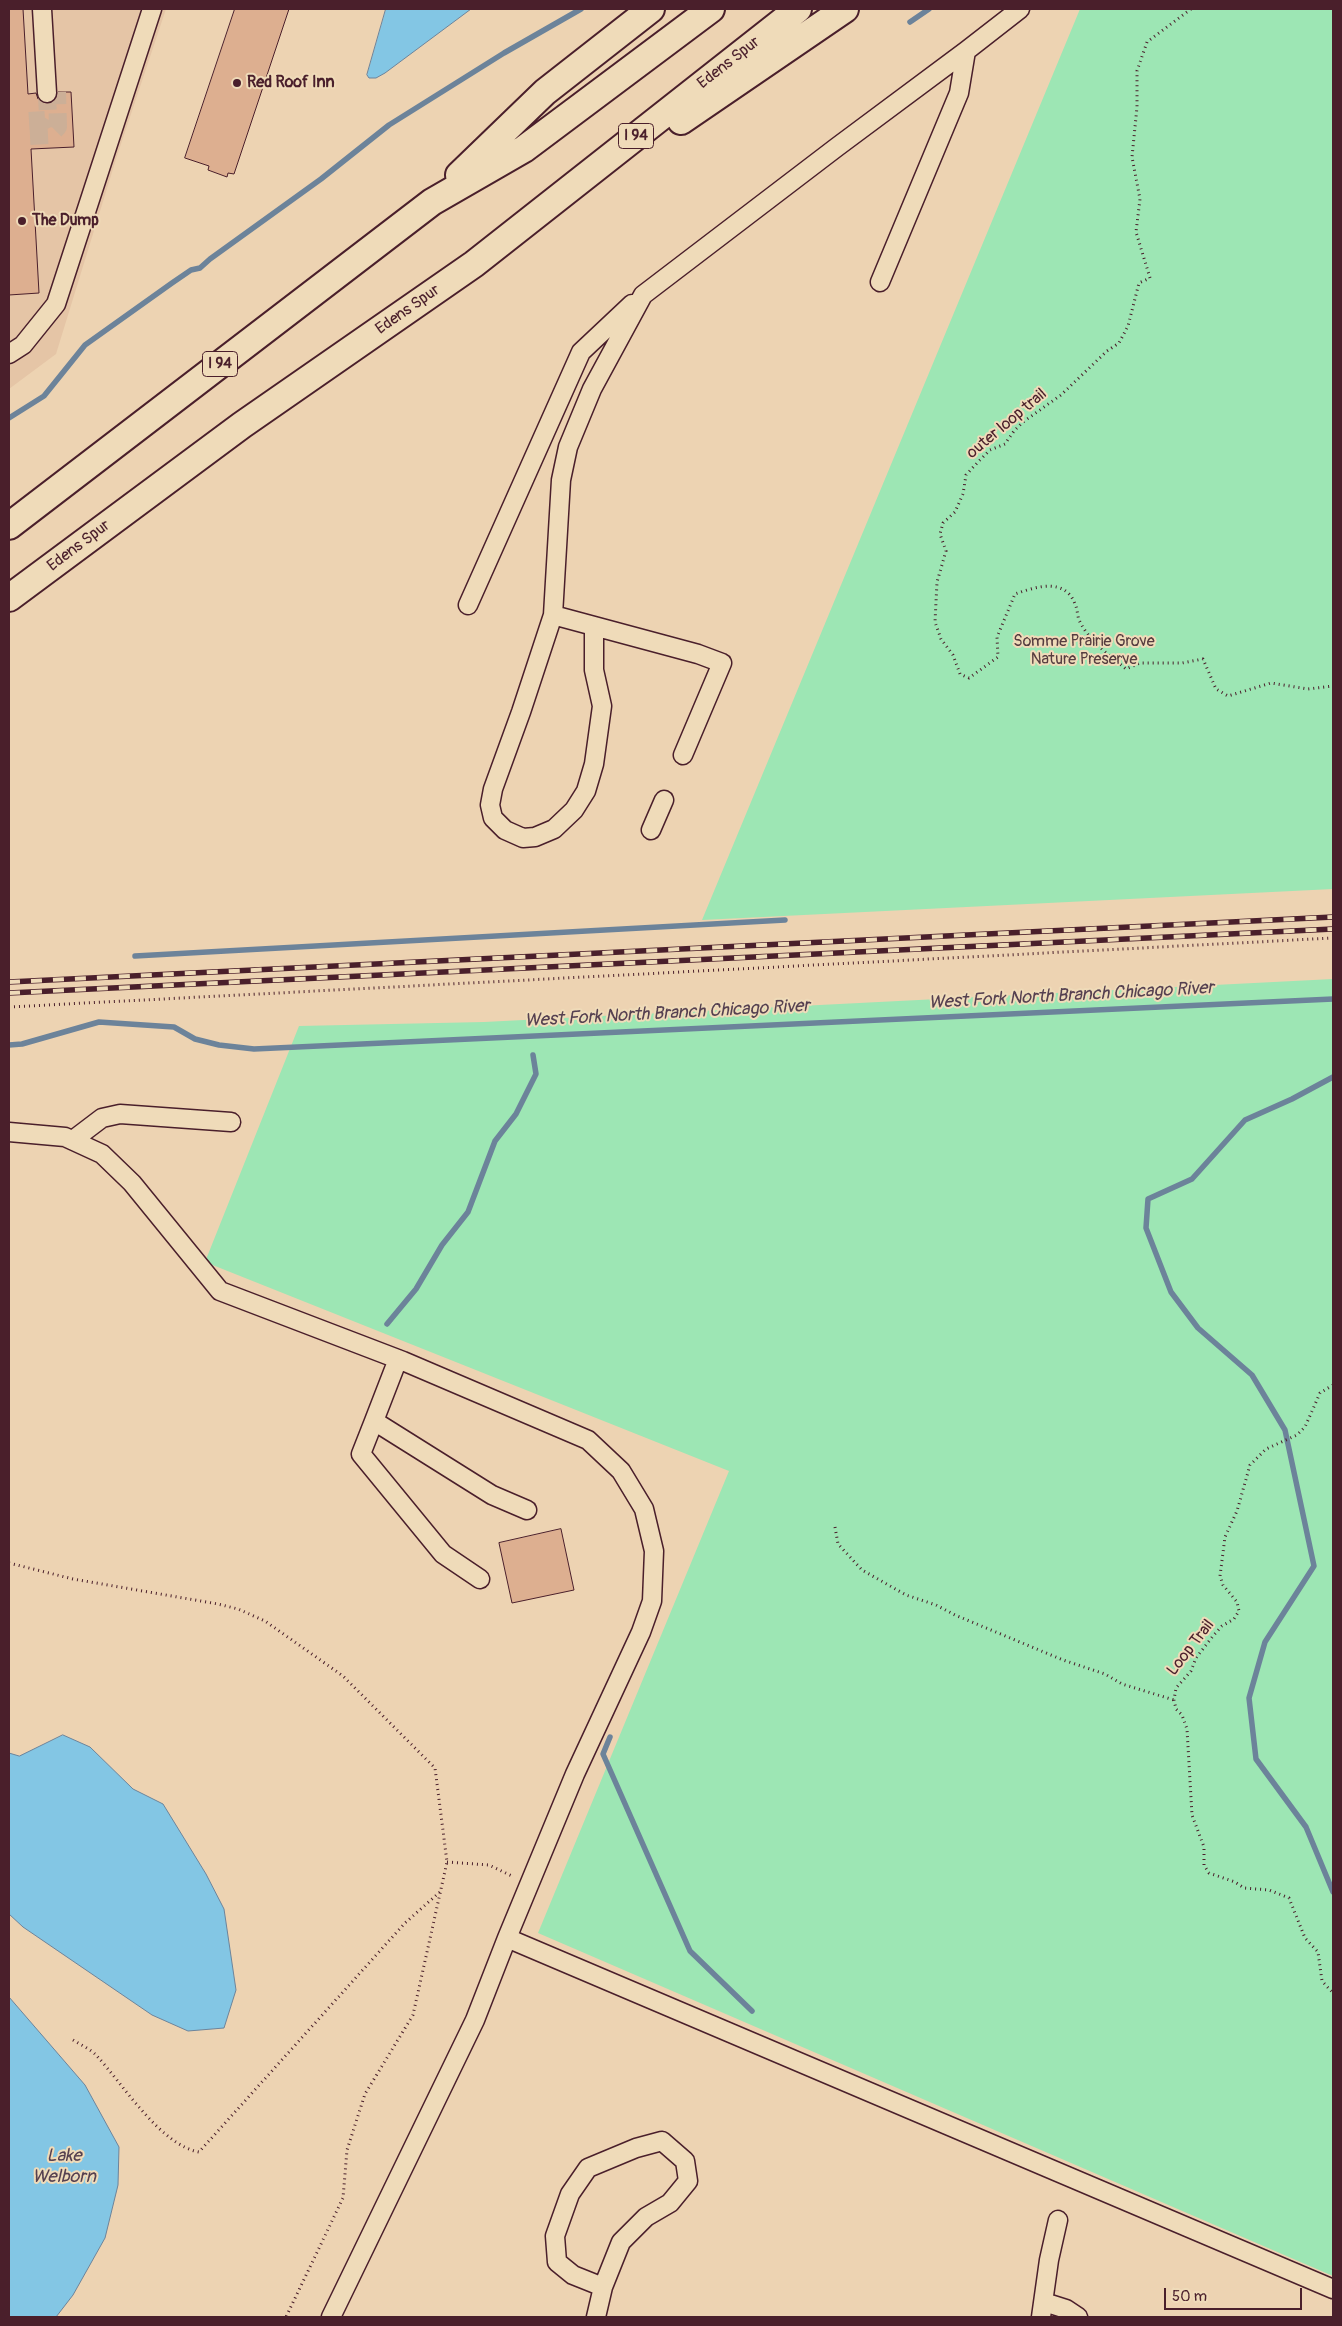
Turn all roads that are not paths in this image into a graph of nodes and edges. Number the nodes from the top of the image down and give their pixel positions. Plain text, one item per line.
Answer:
1 (42, 9) edge
2 (52, 9) edge
3 (152, 9) edge
4 (651, 9) edge
5 (711, 9) edge
6 (798, 9) edge
7 (845, 9) edge
8 (1020, 9) edge
9 (966, 51) junction
10 (432, 202) junction
11 (474, 264) junction
12 (880, 282) dead end
13 (643, 295) junction
14 (9, 354) edge
15 (9, 526) edge
16 (9, 598) edge
17 (468, 605) dead end
18 (553, 614) junction
19 (594, 626) junction
20 (683, 755) dead end
21 (664, 800) dead end
22 (652, 830) dead end
23 (231, 1122) dead end
24 (9, 1132) edge
25 (73, 1140) junction
26 (398, 1359) junction
27 (374, 1421) junction
28 (527, 1510) dead end
29 (480, 1579) dead end
30 (506, 1938) junction
31 (1058, 2220) dead end
32 (603, 2287) junction
33 (1333, 2289) edge
34 (1043, 2310) edge
35 (331, 2317) edge
36 (596, 2317) edge
37 (1078, 2317) edge

1 - 2 street
3 - 14 street
4 - 10 highway
5 - 10 highway, I 94
6 - 11 highway, Edens Spur / I 94
7 - 11 highway
8 - 9 street
9 - 12 street
9 - 13 street
10 - 15 highway, I 94
11 - 16 highway, Edens Spur / I 94
13 - 17 street
13 - 18 street
18 - 19 street
18 - 19 street
19 - 20 street
21 - 22 street
23 - 25 street
24 - 25 street
25 - 26 street
26 - 27 street
26 - 30 street
27 - 28 street
27 - 29 street
30 - 33 street
30 - 35 street
31 - 34 street
32 - 32 street
32 - 36 street
34 - 37 street

